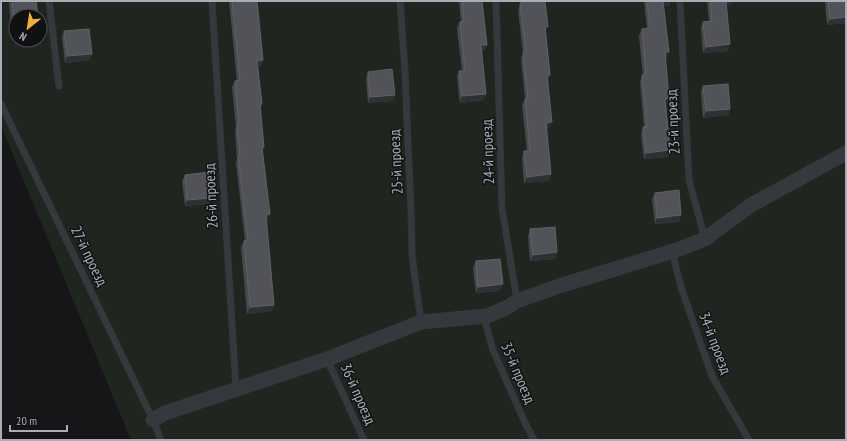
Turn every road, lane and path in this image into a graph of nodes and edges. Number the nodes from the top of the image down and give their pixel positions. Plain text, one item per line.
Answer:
1 (49, 1) edge
2 (212, 1) edge
3 (400, 1) edge
4 (496, 1) edge
5 (680, 1) edge
6 (59, 86) dead end
7 (1, 104) edge
8 (846, 153) edge
9 (705, 239) junction
10 (677, 250) junction
11 (517, 301) junction
12 (487, 316) junction
13 (421, 322) junction
14 (327, 359) junction
15 (236, 389) junction
16 (153, 420) junction
17 (161, 440) edge
18 (364, 440) edge
19 (534, 440) edge
20 (749, 440) edge

1 - 6 lane
2 - 15 lane, 26-й проезд
3 - 13 lane, 25-й проезд
4 - 11 lane, 24-й проезд
5 - 9 lane, 23-й проезд
7 - 16 lane, 27-й проезд
8 - 9 street
9 - 10 street
10 - 11 street
10 - 20 lane, 34-й проезд
11 - 12 street
12 - 13 street
12 - 19 lane, 35-й проезд
13 - 14 street
14 - 15 street
14 - 18 lane, 36-й проезд
15 - 16 street
16 - 17 lane, 27-й проезд

